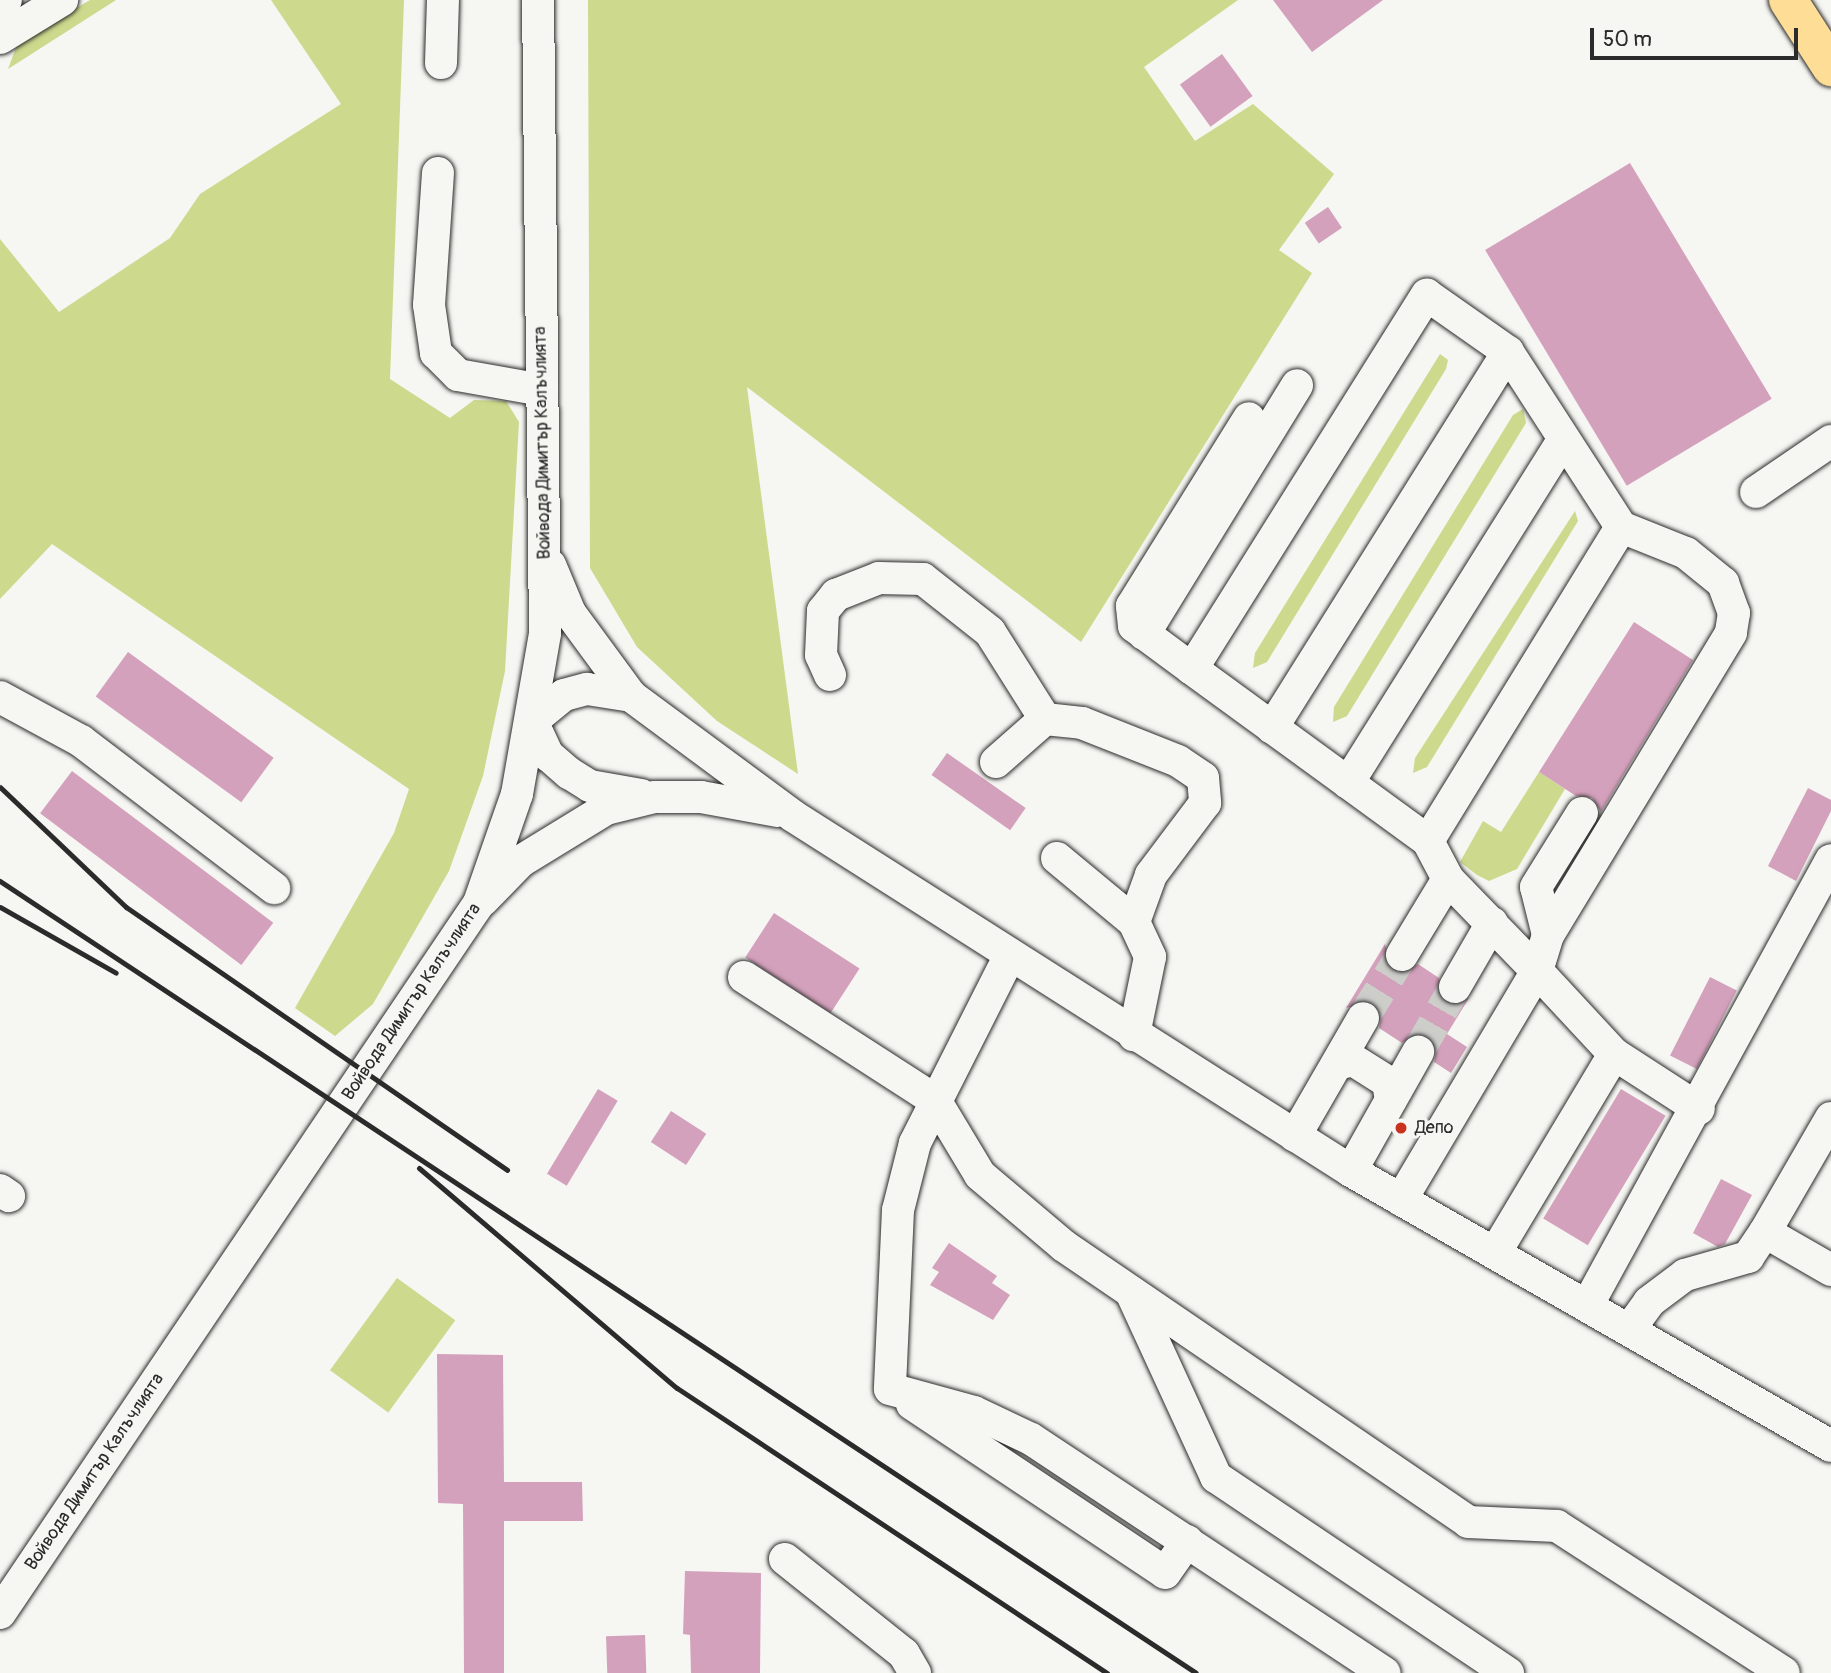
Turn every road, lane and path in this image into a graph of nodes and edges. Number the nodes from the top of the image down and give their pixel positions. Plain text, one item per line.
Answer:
1 (6, 0) edge
2 (62, 0) edge
3 (443, 0) edge
4 (538, 0) edge
5 (1788, 0) edge
6 (0, 4) edge
7 (0, 38) edge
8 (441, 64) dead end
9 (1831, 67) edge
10 (438, 173) dead end
11 (1508, 352) junction
12 (1297, 385) dead end
13 (542, 390) junction
14 (1249, 418) dead end
15 (1564, 439) junction
16 (1831, 441) edge
17 (1756, 492) dead end
18 (1621, 527) junction
19 (544, 551) junction
20 (1144, 634) junction
21 (1192, 669) junction
22 (830, 675) dead end
23 (631, 695) junction
24 (0, 697) edge
25 (1045, 719) junction
26 (533, 721) junction
27 (1272, 728) junction
28 (996, 762) dead end
29 (1348, 783) junction
30 (655, 797) junction
31 (1582, 813) dead end
32 (793, 816) junction
33 (1428, 841) junction
34 (1058, 858) dead end
35 (1831, 860) edge
36 (1448, 879) junction
37 (274, 888) dead end
38 (479, 903) junction
39 (1134, 922) junction
40 (1492, 923) junction
41 (1548, 935) junction
42 (1010, 955) junction
43 (1402, 955) tunnel mouth
44 (1537, 971) junction
45 (744, 976) dead end
46 (1455, 988) tunnel mouth
47 (1363, 1018) tunnel mouth
48 (1134, 1035) junction
49 (1418, 1052) tunnel mouth
50 (1614, 1054) junction
51 (1337, 1064) junction
52 (935, 1100) junction
53 (1391, 1100) junction
54 (1699, 1109) junction
55 (1831, 1118) edge
56 (1295, 1136) junction
57 (1351, 1171) junction
58 (1401, 1200) junction
59 (1765, 1232) junction
60 (1495, 1253) junction
61 (1831, 1270) edge
62 (1132, 1292) junction
63 (1587, 1306) junction
64 (1629, 1330) junction
65 (1831, 1446) edge
66 (785, 1559) dead end
67 (0, 1613) edge
68 (915, 1673) edge
69 (1385, 1673) edge
70 (1508, 1673) edge
71 (1784, 1673) edge

1 - 6 street
2 - 7 street
3 - 8 street
4 - 13 street, Войвода Димитър Калъчлията
5 - 9 main road
10 - 13 street
11 - 15 street
11 - 21 street
11 - 27 street
12 - 20 street
13 - 19 street, Войвода Димитър Калъчлията
14 - 20 street
15 - 18 street
15 - 29 street
16 - 17 street
18 - 33 street
18 - 41 street
19 - 23 street
19 - 26 street, Войвода Димитър Калъчлията
20 - 21 street
21 - 27 street
22 - 25 street
23 - 26 street
23 - 32 street
24 - 37 street
25 - 28 street
25 - 39 street
26 - 30 street
26 - 38 street, Войвода Димитър Калъчлията
27 - 29 street
29 - 33 street
30 - 32 street
30 - 38 street
31 - 41 street
32 - 42 street
33 - 36 street
34 - 39 street
35 - 54 street
36 - 40 street
36 - 43 street
38 - 67 street, Войвода Димитър Калъчлията
39 - 48 street
40 - 44 street
40 - 46 street
41 - 44 street
42 - 48 street
42 - 52 street
44 - 50 street
44 - 58 street
45 - 52 street
47 - 51 street
48 - 56 street
49 - 53 street
50 - 54 street
50 - 60 street
51 - 53 street
51 - 56 street
52 - 62 street
52 - 69 street
53 - 57 street
54 - 63 street
55 - 59 street
56 - 57 street
57 - 58 street
58 - 60 street
59 - 61 street
59 - 64 street
60 - 63 street
62 - 70 street
62 - 71 street
63 - 64 street
64 - 65 street
66 - 68 street

